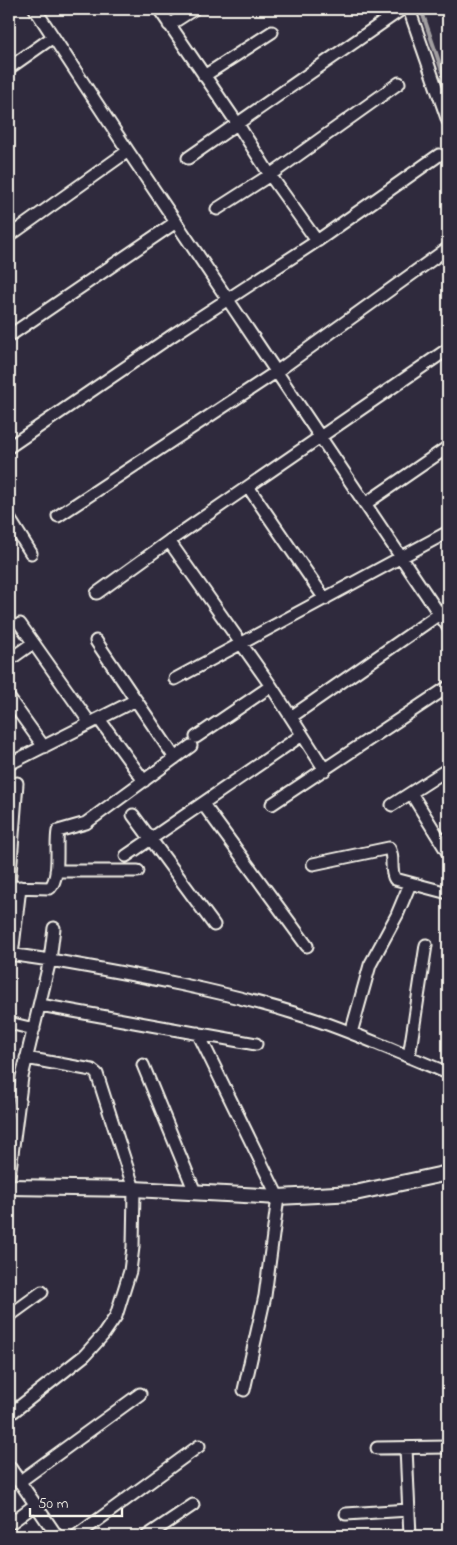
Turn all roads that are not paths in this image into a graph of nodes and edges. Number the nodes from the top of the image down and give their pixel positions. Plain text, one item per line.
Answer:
1 (35, 9) edge
2 (158, 9) edge
3 (194, 9) edge
4 (402, 9) edge
5 (409, 9) edge
6 (170, 25) junction
7 (272, 32) dead end
8 (53, 37) junction
9 (9, 68) edge
10 (204, 76) junction
11 (399, 82) dead end
12 (448, 121) edge
13 (238, 123) junction
14 (128, 151) junction
15 (439, 155) dead end
16 (188, 158) dead end
17 (270, 174) junction
18 (217, 209) dead end
19 (176, 222) junction
20 (9, 236) edge
21 (318, 241) junction
22 (448, 248) edge
23 (228, 299) junction
24 (9, 336) edge
25 (448, 349) edge
26 (276, 372) junction
27 (321, 437) junction
28 (9, 447) edge
29 (448, 447) edge
30 (249, 488) junction
31 (365, 504) junction
32 (58, 516) dead end
33 (9, 518) edge
34 (448, 532) edge
35 (170, 541) junction
36 (32, 553) dead end
37 (400, 557) junction
38 (97, 593) dead end
39 (325, 599) junction
40 (444, 611) edge
41 (20, 624) dead end
42 (448, 627) edge
43 (96, 641) dead end
44 (33, 643) junction
45 (241, 643) junction
46 (9, 660) edge
47 (175, 679) dead end
48 (271, 686) junction
49 (448, 687) edge
50 (9, 698) edge
51 (136, 700) junction
52 (290, 717) junction
53 (95, 721) junction
54 (302, 735) junction
55 (44, 746) junction
56 (175, 758) junction
57 (9, 764) edge
58 (448, 769) edge
59 (325, 770) junction
60 (144, 781) junction
61 (17, 783) dead end
62 (411, 793) junction
63 (203, 804) junction
64 (272, 804) dead end
65 (392, 805) dead end
66 (12, 815) edge
67 (133, 815) dead end
68 (150, 839) junction
69 (448, 854) edge
70 (126, 856) dead end
71 (313, 864) dead end
72 (56, 871) junction
73 (138, 871) dead end
74 (410, 884) junction
75 (13, 887) edge
76 (448, 893) edge
77 (214, 925) dead end
78 (54, 928) dead end
79 (426, 945) dead end
80 (307, 946) dead end
81 (10, 955) edge
82 (50, 960) junction
83 (40, 1005) junction
84 (9, 1023) edge
85 (34, 1029) junction
86 (198, 1033) junction
87 (351, 1033) junction
88 (256, 1044) dead end
89 (410, 1057) junction
90 (26, 1058) junction
91 (143, 1065) dead end
92 (448, 1073) edge
93 (448, 1173) edge
94 (9, 1177) edge
95 (9, 1187) edge
96 (134, 1189) junction
97 (195, 1192) junction
98 (278, 1198) junction
99 (42, 1292) dead end
100 (9, 1316) edge
101 (244, 1390) dead end
102 (140, 1394) dead end
103 (9, 1415) edge
104 (199, 1446) dead end
105 (377, 1448) dead end
106 (406, 1448) junction
107 (448, 1448) edge
108 (9, 1466) edge
109 (19, 1482) junction
110 (35, 1505) junction
111 (193, 1505) dead end
112 (409, 1510) junction
113 (346, 1514) dead end
114 (9, 1524) edge
115 (57, 1536) edge
116 (76, 1536) edge
117 (147, 1536) edge
118 (410, 1536) edge

1 - 8 street
2 - 6 street
3 - 6 street
4 - 13 street
5 - 12 street
6 - 10 street
7 - 10 street
8 - 9 street
8 - 14 street
10 - 13 street
11 - 17 street
13 - 16 street
13 - 17 street
14 - 19 street
14 - 20 street
15 - 21 street
17 - 18 street
17 - 21 street
19 - 23 street
19 - 24 street
21 - 23 street
22 - 26 street
23 - 26 street
23 - 28 street
25 - 27 street
26 - 27 street
26 - 32 street
27 - 30 street
27 - 31 street
29 - 31 street
30 - 35 street
30 - 39 street
31 - 37 street
33 - 36 street
34 - 37 street
35 - 38 street
35 - 45 street
37 - 39 street
37 - 40 street
39 - 45 street
40 - 42 street
40 - 52 street
41 - 44 street
43 - 51 street
44 - 46 street
44 - 53 street
45 - 47 street
45 - 48 street
48 - 52 street
48 - 56 street
49 - 59 street
50 - 55 street
51 - 53 street
51 - 56 street
52 - 54 street
53 - 55 street
53 - 60 street
54 - 59 street
54 - 63 street
55 - 57 street
56 - 60 street
58 - 62 street
59 - 64 street
60 - 72 street
61 - 66 street
62 - 65 street
62 - 69 street
63 - 68 street
63 - 80 street
66 - 75 street
67 - 68 street
68 - 70 street
68 - 77 street
71 - 74 street
72 - 73 street
72 - 75 street
74 - 76 street
74 - 87 street
75 - 81 street
78 - 82 street
79 - 89 street
81 - 82 street
82 - 83 street
82 - 87 street
83 - 85 street
83 - 86 street
84 - 85 street
85 - 90 street
86 - 88 street
86 - 98 street
87 - 89 street
89 - 92 street
90 - 94 street
90 - 96 street
91 - 97 street
93 - 98 street
95 - 96 street
96 - 97 street
96 - 103 street
97 - 98 street
98 - 101 street
99 - 100 street
102 - 109 street
104 - 116 street
105 - 106 street
106 - 107 street
106 - 112 street
108 - 109 street
109 - 110 street
110 - 114 street
110 - 115 street
111 - 117 street
112 - 113 street
112 - 118 street

